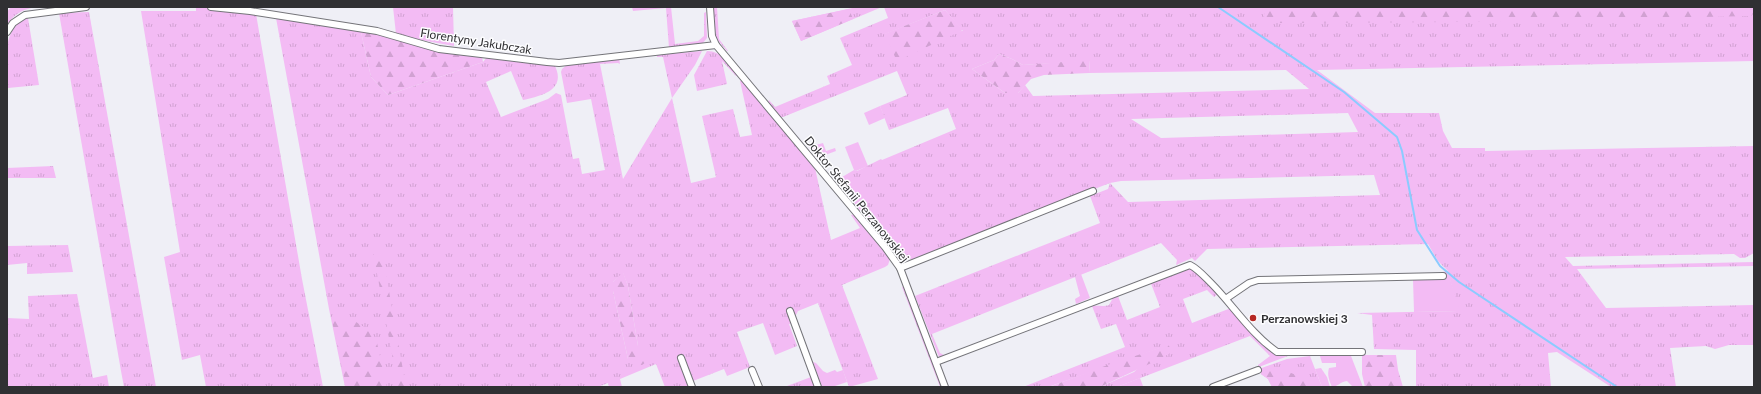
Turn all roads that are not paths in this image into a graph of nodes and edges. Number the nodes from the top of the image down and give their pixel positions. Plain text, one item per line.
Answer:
1 (86, 7) edge
2 (211, 7) edge
3 (710, 7) edge
4 (7, 32) edge
5 (716, 45) junction
6 (1093, 191) dead end
7 (900, 268) junction
8 (1443, 276) dead end
9 (1226, 298) junction
10 (790, 311) dead end
11 (1362, 352) dead end
12 (681, 358) dead end
13 (936, 362) junction
14 (752, 370) dead end
15 (1258, 370) dead end
16 (692, 387) edge
17 (758, 387) edge
18 (818, 387) edge
19 (945, 387) edge
20 (1212, 387) edge

1 - 4 street
2 - 5 street, Florentyny Jakubczak
3 - 5 street
5 - 7 street, Doktor Stefanii Perzanowskiej
6 - 7 street
7 - 13 street, Doktor Stefanii Perzanowskiej
8 - 9 street
9 - 11 street
9 - 13 street
10 - 18 street
12 - 16 street
13 - 19 street, Doktor Stefanii Perzanowskiej
14 - 17 street
15 - 20 street

